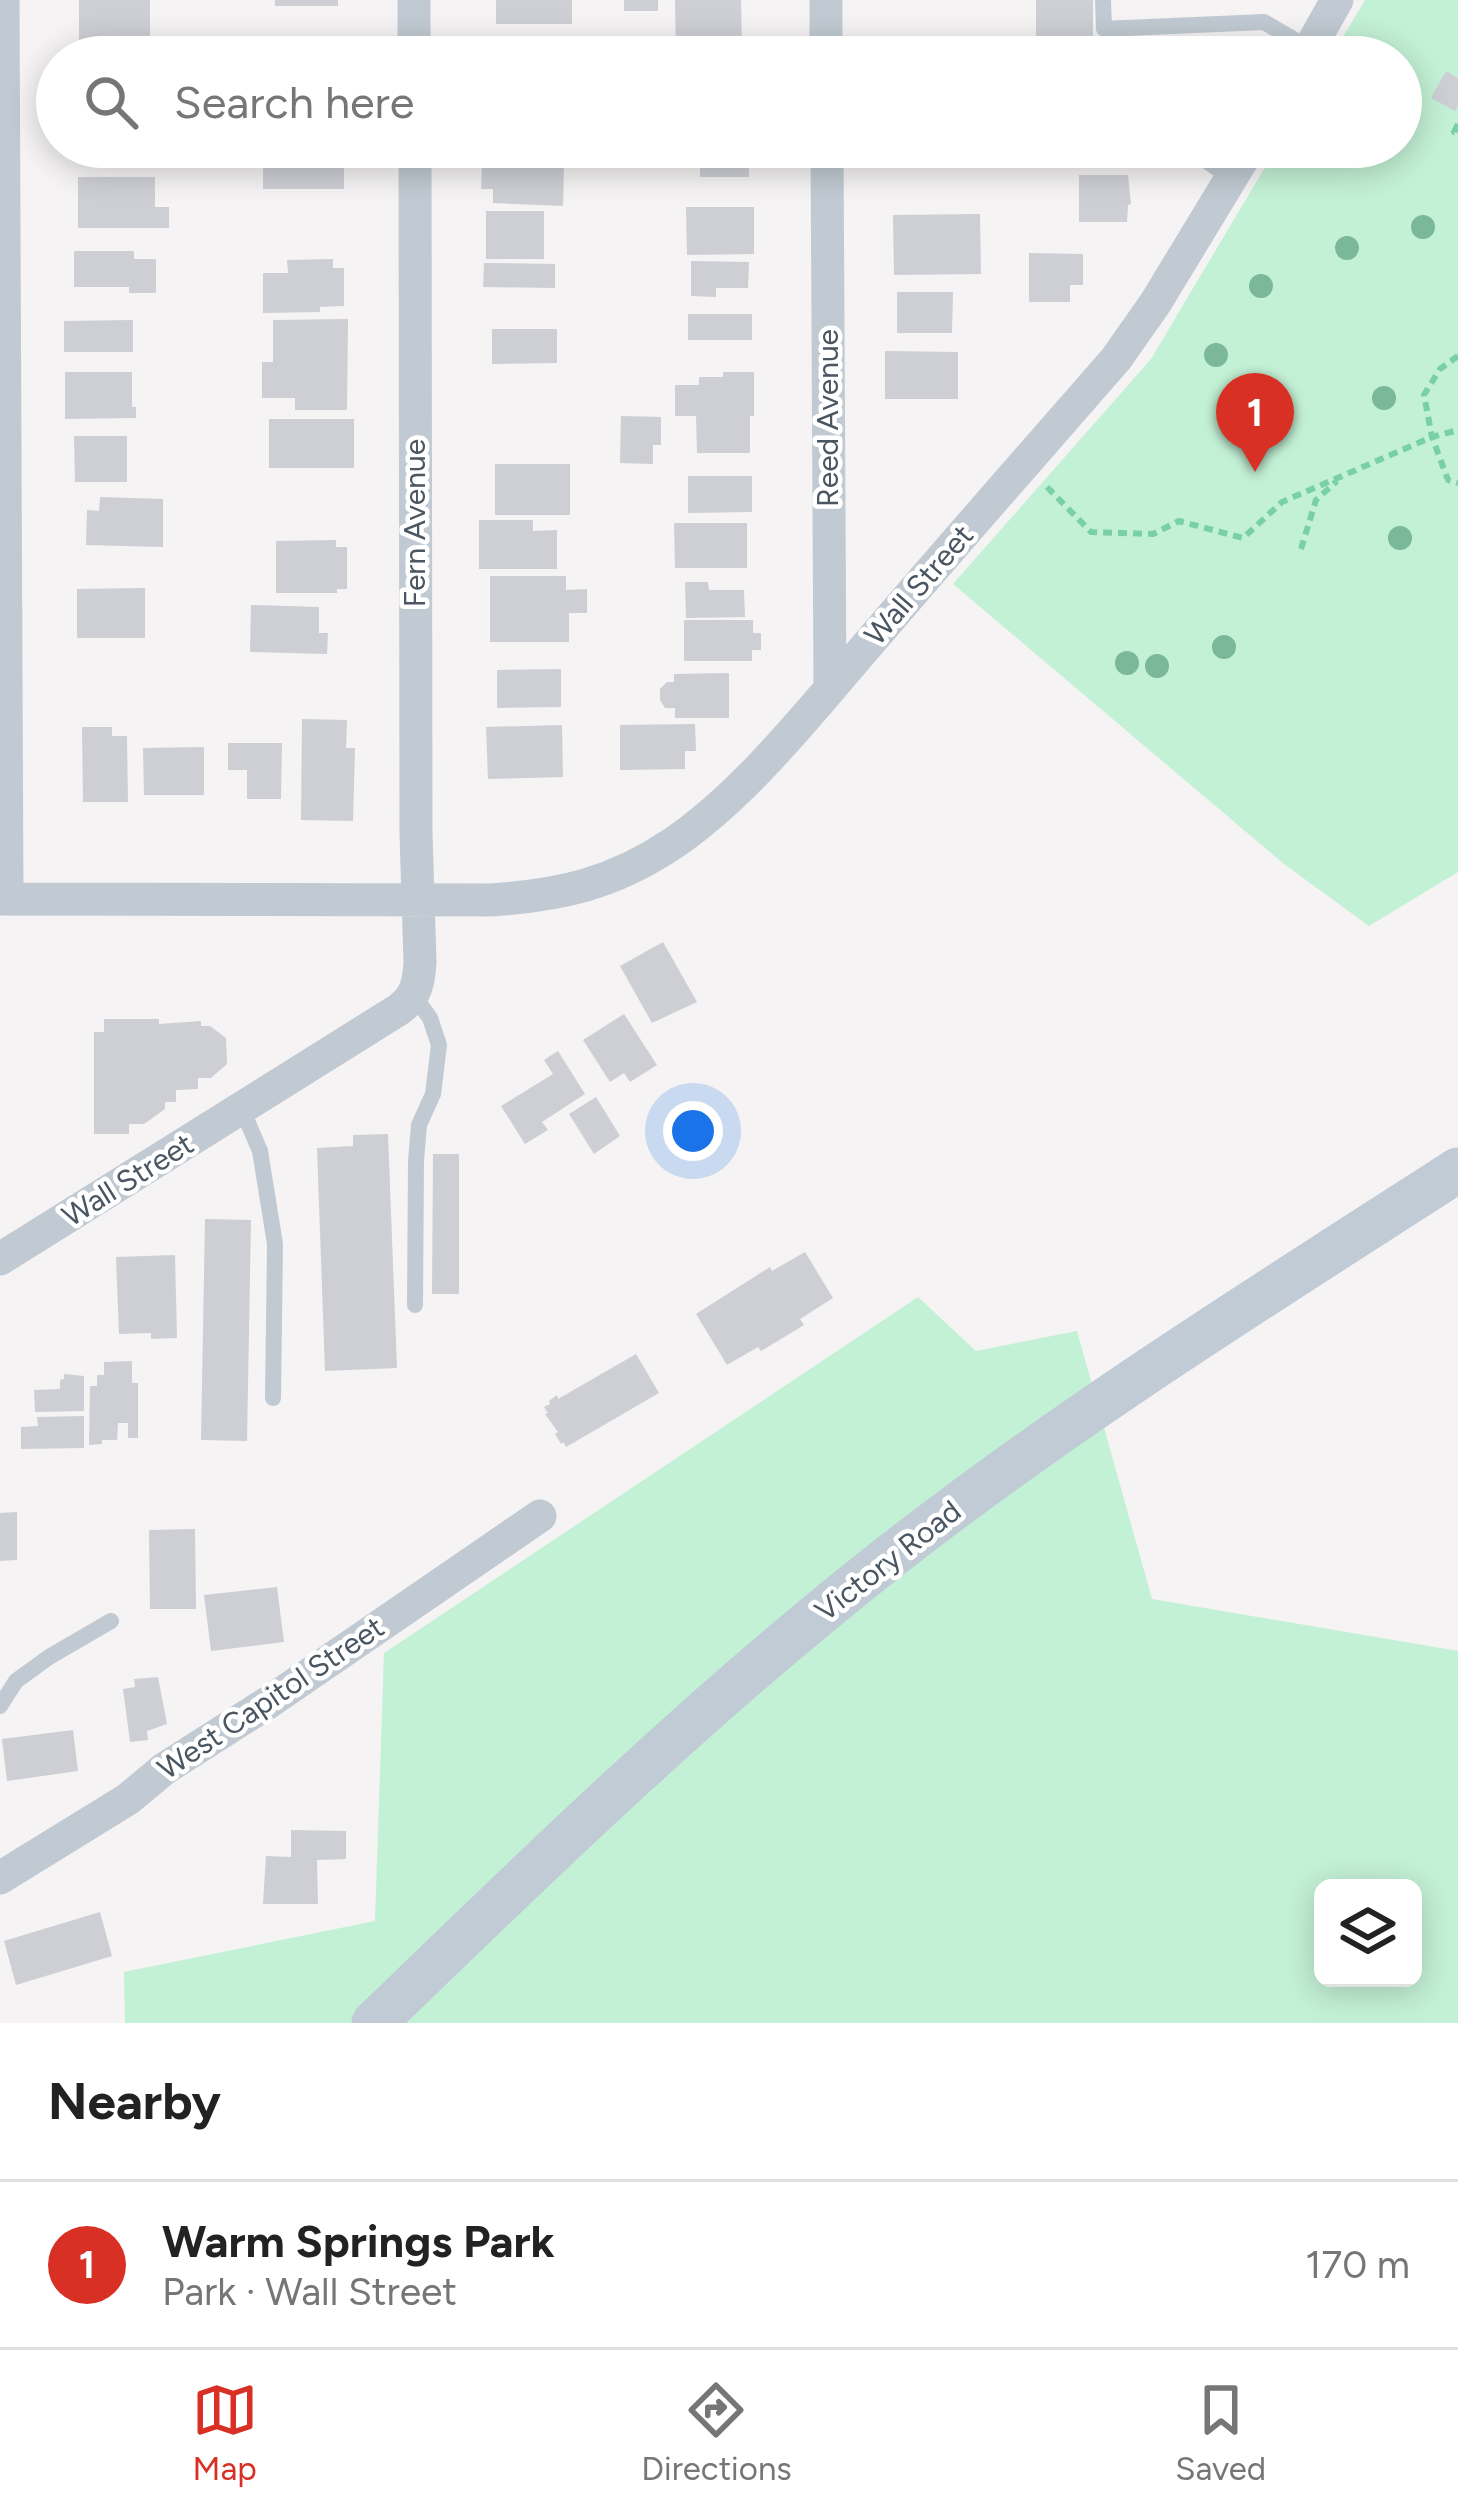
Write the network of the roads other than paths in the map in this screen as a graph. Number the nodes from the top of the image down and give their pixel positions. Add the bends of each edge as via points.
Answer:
1 (4, 0) edge
2 (414, 0) edge
3 (826, 0) edge
4 (1103, 0) edge
5 (1337, 0) edge
6 (415, 36) edge
7 (826, 36) edge
8 (1284, 36) edge
9 (1317, 36) edge
10 (415, 168) edge
11 (826, 168) edge
12 (1216, 168) edge
13 (1237, 168) edge
14 (1231, 178) junction
15 (830, 688) junction
16 (4, 899) edge
17 (418, 899) junction
18 (414, 996) junction
19 (242, 1109) junction
20 (1458, 1170) edge
21 (0, 1259) edge
22 (415, 1305) dead end
23 (273, 1398) dead end
24 (540, 1516) dead end
25 (111, 1621) dead end
26 (0, 1706) edge
27 (0, 1878) edge
28 (374, 2023) edge

1 - 16 street
2 - 6 street
3 - 7 street
4 - 8 lane via 1104,28 1264,22
5 - 9 street
10 - 17 street, Fern Avenue
11 - 15 street, Reed Avenue
12 - 14 lane
13 - 14 street, Wall Street
14 - 15 street, Wall Street via 1116,359
15 - 17 street, Wall Street via 744,782 671,844 622,872 540,897
16 - 17 street, Wall Street
17 - 18 street
18 - 19 street, Wall Street
18 - 22 lane via 439,1045 434,1094 419,1125
19 - 21 street, Wall Street
19 - 23 lane via 260,1150 275,1244
20 - 28 main road, Victory Road via 1100,1403 885,1561 680,1733
24 - 27 street, West Capitol Street
25 - 26 lane via 16,1681

